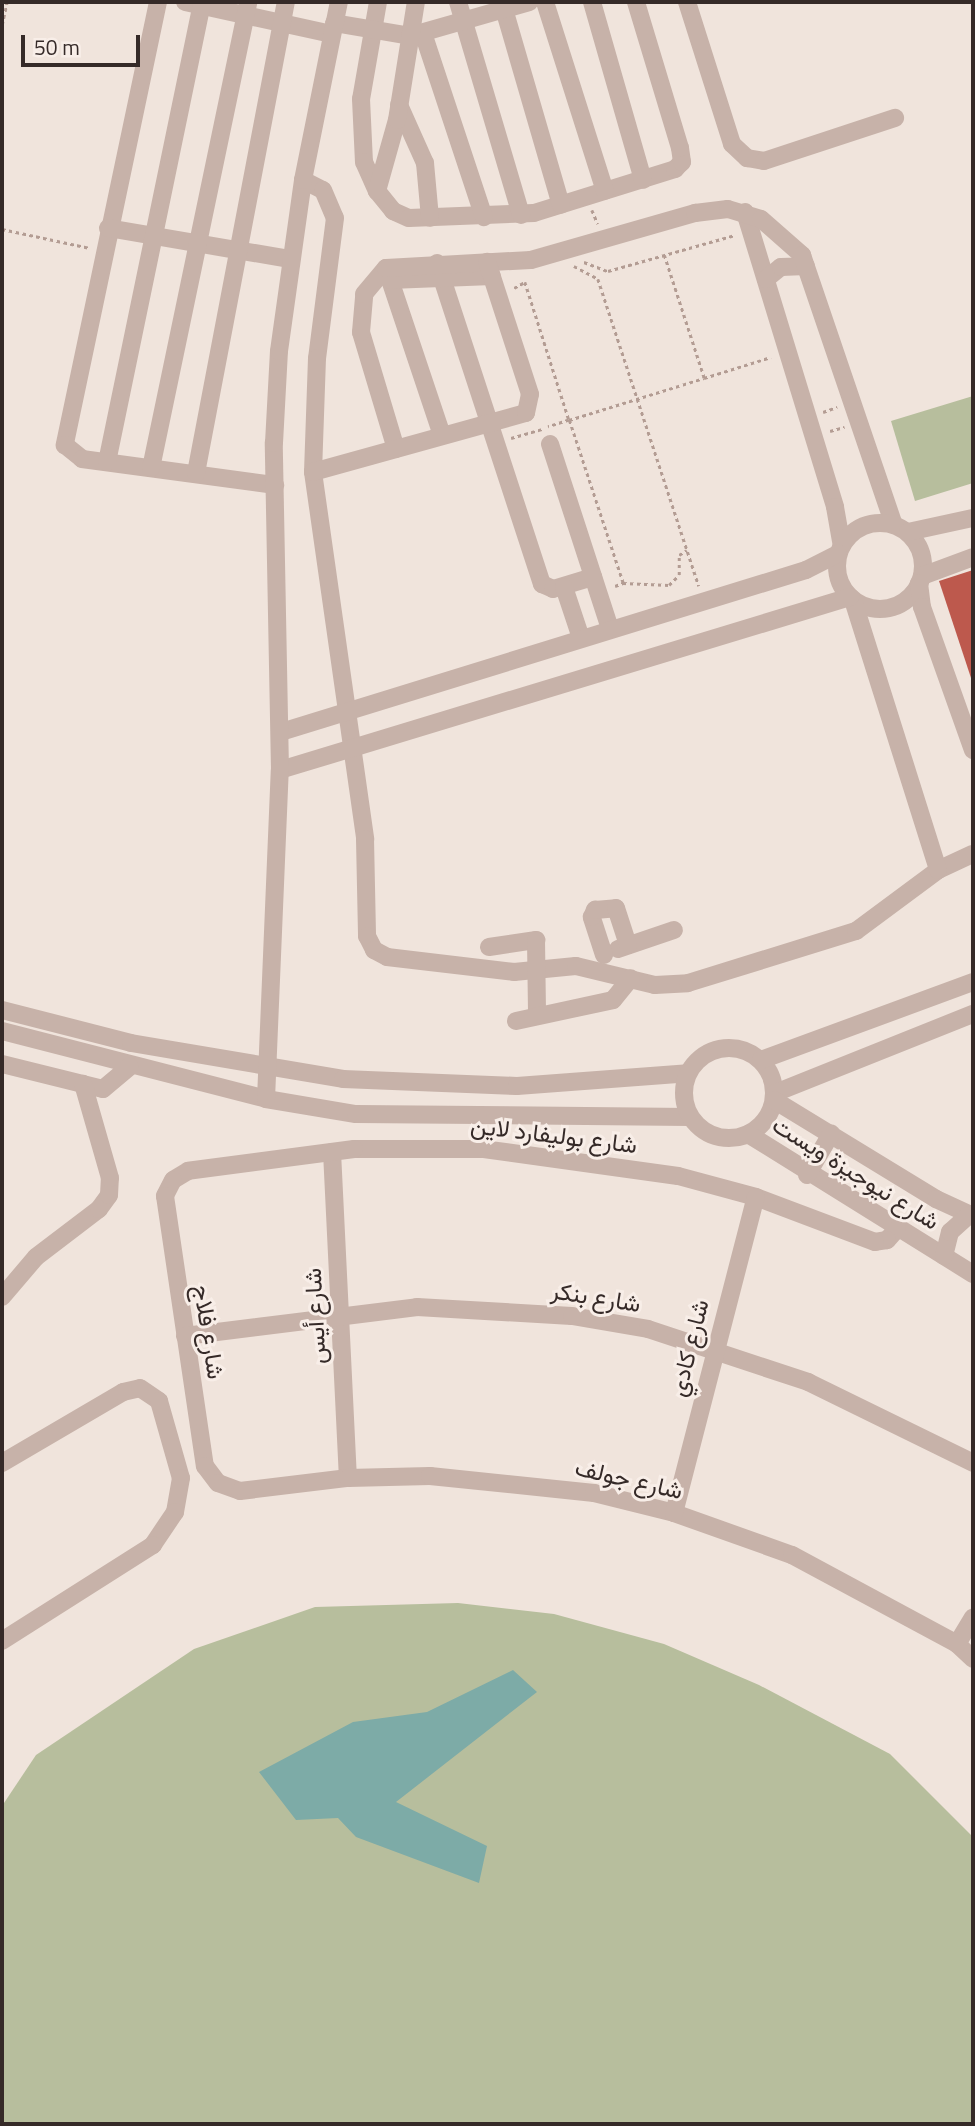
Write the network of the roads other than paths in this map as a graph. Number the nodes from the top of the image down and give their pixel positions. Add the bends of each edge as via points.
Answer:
1 (158, 2) edge
2 (286, 2) edge
3 (339, 2) edge
4 (378, 2) edge
5 (416, 2) edge
6 (458, 2) edge
7 (528, 2) edge
8 (545, 2) edge
9 (592, 2) edge
10 (636, 2) edge
11 (687, 2) edge
12 (196, 3) edge
13 (504, 6) edge
14 (247, 8) edge
15 (281, 22) junction
16 (463, 23) junction
17 (333, 28) junction
18 (372, 29) junction
19 (416, 34) junction
20 (399, 105) junction
21 (895, 118) dead end
22 (303, 180) junction
23 (643, 180) junction
24 (377, 191) junction
25 (606, 191) junction
26 (561, 205) junction
27 (745, 212) junction
28 (521, 215) junction
29 (484, 217) junction
30 (430, 218) junction
31 (108, 228) junction
32 (151, 236) junction
33 (198, 243) junction
34 (237, 250) junction
35 (290, 259) junction
36 (806, 266) junction
37 (490, 269) junction
38 (440, 270) junction
39 (388, 274) junction
40 (766, 279) junction
41 (489, 423) junction
42 (442, 435) junction
43 (550, 444) dead end
44 (396, 449) junction
45 (107, 462) junction
46 (152, 468) junction
47 (313, 472) junction
48 (196, 473) junction
49 (275, 485) junction
50 (973, 518) edge
51 (901, 529) junction
52 (840, 550) junction
53 (973, 557) edge
54 (593, 577) junction
55 (921, 580) junction
56 (564, 587) junction
57 (851, 598) junction
58 (610, 629) junction
59 (581, 638) junction
60 (345, 711) junction
61 (281, 732) junction
62 (351, 749) junction
63 (973, 750) edge
64 (280, 770) junction
65 (973, 854) edge
66 (938, 870) junction
67 (674, 930) dead end
68 (628, 945) junction
69 (489, 947) dead end
70 (604, 955) junction
71 (590, 967) junction
72 (539, 971) junction
73 (631, 978) junction
74 (973, 982) edge
75 (2, 1010) edge
76 (537, 1012) junction
77 (973, 1014) edge
78 (516, 1021) dead end
79 (2, 1031) edge
80 (761, 1060) junction
81 (2, 1064) edge
82 (130, 1066) junction
83 (269, 1069) junction
84 (688, 1073) junction
85 (626, 1081) junction
86 (83, 1084) junction
87 (775, 1096) junction
88 (266, 1099) junction
89 (616, 1113) junction
90 (690, 1117) junction
91 (748, 1134) junction
92 (831, 1134) junction
93 (332, 1152) junction
94 (188, 1171) joint
95 (807, 1175) junction
96 (832, 1189) junction
97 (755, 1197) junction
98 (971, 1216) edge
99 (816, 1217) junction
100 (897, 1229) junction
101 (944, 1256) junction
102 (973, 1274) edge
103 (2, 1297) edge
104 (340, 1312) junction
105 (185, 1336) junction
106 (714, 1349) junction
107 (2, 1463) edge
108 (973, 1463) edge
109 (348, 1478) junction
110 (240, 1492) joint
111 (674, 1513) junction
112 (973, 1617) edge
113 (2, 1641) edge
114 (957, 1644) junction
115 (973, 1659) edge

1 - 31 street
2 - 15 street
3 - 17 street
4 - 18 street
5 - 19 street
6 - 16 street
7 - 13 street
8 - 25 street
9 - 23 street
10 - 23 street via 682,162 676,169
11 - 21 street via 732,144 747,159 764,161
12 - 14 street
12 - 32 street
13 - 16 street
13 - 26 street
14 - 15 street
14 - 33 street
15 - 17 street
15 - 34 street
16 - 19 street
16 - 28 street
17 - 18 street
17 - 22 street
18 - 19 street
18 - 24 street via 360,135 363,162
19 - 20 street
19 - 29 street
20 - 24 street
20 - 30 street via 425,163
22 - 35 street
22 - 47 street via 323,190 335,218 317,358
23 - 25 street
24 - 30 street via 393,211
25 - 26 street
26 - 28 street
27 - 36 street via 792,241
27 - 37 street via 704,211
27 - 40 street
28 - 29 street
29 - 30 street
31 - 32 street
31 - 45 street via 64,439 76,457
32 - 33 street
32 - 45 street
33 - 34 street
33 - 46 street
34 - 35 street
34 - 48 street
35 - 49 street via 278,362
36 - 40 street via 781,267
36 - 51 street via 857,423
37 - 38 street
37 - 41 street via 531,401 526,413
38 - 39 street
38 - 41 street
39 - 42 street
39 - 44 street via 364,294 361,332
40 - 52 street via 814,436
41 - 42 street
41 - 56 street via 542,584
42 - 44 street
43 - 54 street
44 - 47 street
45 - 46 street
46 - 48 street
47 - 60 street
48 - 49 street
49 - 61 street
50 - 51 street
51 - 52 street via 868,524
51 - 55 street via 922,556
52 - 57 street via 837,573
52 - 58 street via 806,570 701,594
53 - 55 street
54 - 56 street
54 - 58 street
55 - 57 street via 908,599 890,608 870,608
55 - 63 street via 922,607
56 - 59 street
57 - 62 street
57 - 66 street
58 - 59 street
59 - 60 street
60 - 61 street
60 - 62 street
61 - 64 street
62 - 64 street
62 - 72 street via 365,839 367,936 374,950 387,957
64 - 83 street
65 - 66 street
66 - 73 street via 856,931 688,983 655,985
67 - 68 street
68 - 70 street
68 - 70 street via 616,908 595,910 592,917
69 - 72 street via 534,938
70 - 71 street
71 - 72 street
71 - 73 street
72 - 76 street
73 - 76 street via 618,997 608,1002
74 - 80 street
75 - 83 street via 91,1034
76 - 78 street
77 - 87 street
79 - 82 street
80 - 84 street via 742,1049 721,1048 702,1057
80 - 87 street
81 - 86 street
82 - 86 street via 110,1086
82 - 88 street
83 - 85 street via 447,1085
83 - 88 street
84 - 85 street
84 - 90 street via 684,1095
85 - 89 street
86 - 103 street via 110,1178 109,1195 99,1209 36,1257
87 - 91 street via 763,1124
87 - 92 street, شارع نيوجيزة ويست
88 - 89 street via 410,1117
89 - 90 street
90 - 91 street via 716,1137
91 - 95 street, شارع نيوجيزة ويست
92 - 95 street
92 - 98 street, شارع نيوجيزة ويست
93 - 94 street, شارع بوليفارد لاين
93 - 97 street, شارع بوليفارد لاين via 419,1147 550,1154 666,1174
93 - 104 street, شارع أيس
94 - 105 street, شارع فلاج via 173,1180 165,1196
95 - 96 street, شارع نيوجيزة ويست
96 - 99 street
96 - 100 street, شارع نيوجيزة ويست
97 - 99 street, شارع بوليفارد لاين
97 - 106 street, شارع كادي
98 - 101 street via 950,1232
99 - 100 street, شارع بوليفارد لاين via 875,1242 887,1240
100 - 101 street, شارع نيوجيزة ويست
101 - 102 street, شارع نيوجيزة ويست
104 - 105 street, شارع بنكر
104 - 106 street, شارع بنكر via 507,1309 648,1329
104 - 109 street, شارع أيس
105 - 110 street, شارع فلاج via 205,1466 218,1483
106 - 108 street, شارع بنكر via 808,1382
106 - 111 street, شارع كادي
107 - 113 street via 123,1392 140,1388 159,1401 181,1478 175,1511 153,1545
109 - 110 street, شارع جولف
109 - 111 street, شارع جولف via 512,1481
111 - 114 street, شارع جولف via 792,1555
112 - 114 street
114 - 115 street, شارع جولف

